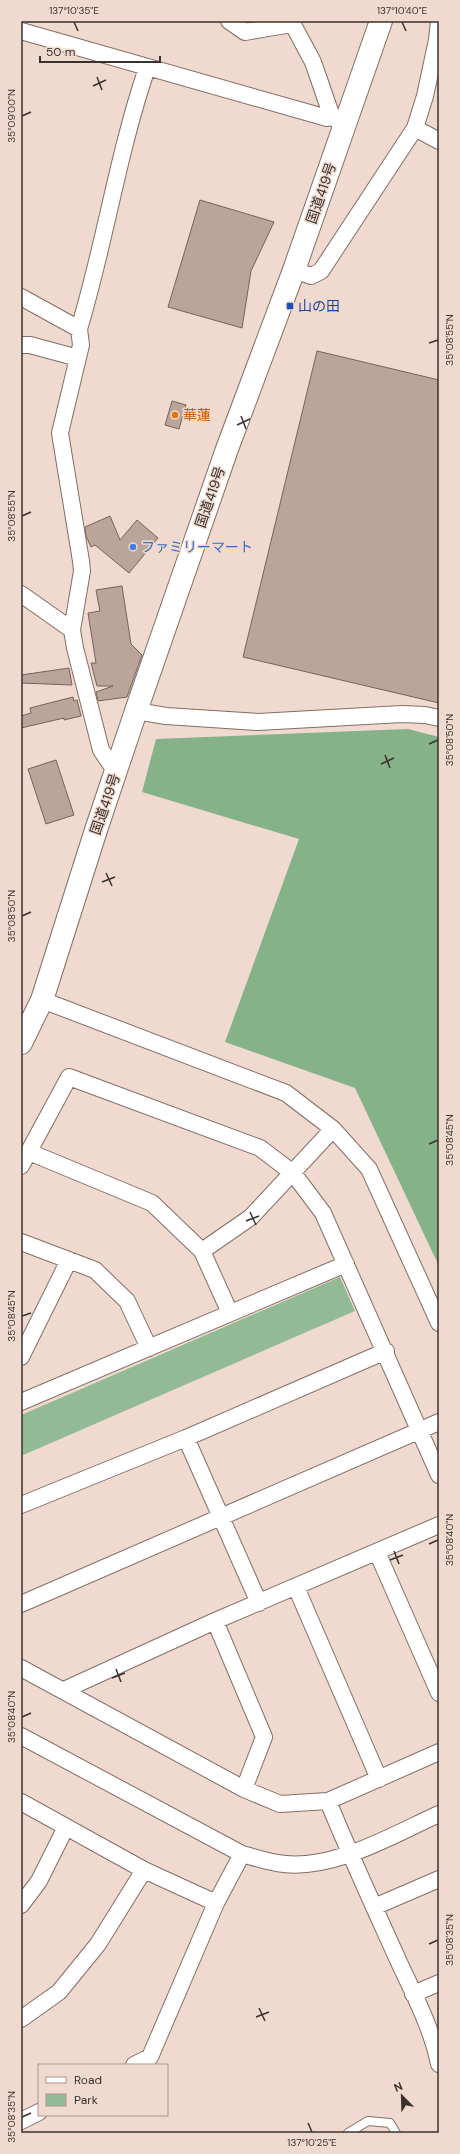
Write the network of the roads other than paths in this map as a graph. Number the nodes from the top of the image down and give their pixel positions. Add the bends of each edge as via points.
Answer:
1 (229, 21) edge
2 (381, 21) edge
3 (439, 21) edge
4 (292, 22) edge
5 (21, 31) edge
6 (147, 68) junction
7 (338, 121) junction
8 (415, 128) junction
9 (439, 141) edge
10 (294, 270) junction
11 (21, 297) edge
12 (79, 329) junction
13 (21, 345) edge
14 (78, 358) junction
15 (21, 594) edge
16 (72, 630) junction
17 (136, 712) junction
18 (439, 718) edge
19 (116, 772) junction
20 (42, 1000) junction
21 (21, 1043) edge
22 (333, 1129) junction
23 (29, 1152) junction
24 (21, 1166) edge
25 (293, 1173) junction
26 (21, 1242) edge
27 (202, 1251) junction
28 (69, 1260) junction
29 (346, 1264) junction
30 (230, 1313) junction
31 (439, 1323) edge
32 (149, 1348) junction
33 (386, 1351) junction
34 (21, 1357) edge
35 (21, 1402) edge
36 (439, 1422) edge
37 (419, 1431) junction
38 (186, 1438) junction
39 (439, 1475) edge
40 (21, 1505) edge
41 (221, 1516) junction
42 (439, 1525) edge
43 (377, 1552) junction
44 (296, 1587) junction
45 (259, 1603) junction
46 (21, 1604) edge
47 (215, 1621) junction
48 (21, 1668) edge
49 (64, 1690) junction
50 (439, 1693) edge
51 (21, 1736) edge
52 (439, 1752) edge
53 (379, 1779) junction
54 (244, 1789) junction
55 (328, 1801) junction
56 (21, 1802) edge
57 (439, 1814) edge
58 (66, 1827) junction
59 (242, 1854) junction
60 (350, 1854) junction
61 (144, 1870) junction
62 (439, 1879) edge
63 (216, 1903) junction
64 (21, 1905) edge
65 (374, 1907) junction
66 (439, 1983) edge
67 (413, 1994) junction
68 (21, 2019) edge
69 (136, 2064) edge
70 (439, 2064) edge
71 (38, 2112) edge
72 (21, 2120) edge
73 (348, 2133) edge
74 (396, 2133) edge

1 - 4 street via 245,32
2 - 7 highway, 国道419号
3 - 8 street via 436,47
4 - 7 street via 313,62
5 - 6 street
6 - 7 street
6 - 12 street via 138,93 94,278
7 - 10 highway, 国道419号
8 - 9 street
8 - 10 street via 321,271 311,276
10 - 17 highway, 国道419号 via 227,449
11 - 12 street
12 - 14 street via 81,345
13 - 14 street via 30,345
14 - 16 street via 60,433 82,571
15 - 16 street
16 - 19 street via 101,750
17 - 18 street via 258,722 402,714
17 - 19 highway, 国道419号
19 - 20 highway, 国道419号
20 - 21 highway, 国道419号
20 - 22 street via 286,1093
22 - 25 street
22 - 31 street via 369,1169
23 - 24 street
23 - 25 street via 69,1077 260,1148
23 - 27 street via 152,1203
25 - 27 street via 250,1217
25 - 29 street via 323,1213
26 - 28 street
27 - 30 street
28 - 32 street via 95,1270 127,1301
28 - 34 street
29 - 30 street
29 - 33 street
30 - 32 street
32 - 35 street
33 - 37 street
33 - 38 street
36 - 37 street
37 - 39 street
37 - 41 street
38 - 40 street
38 - 41 street
41 - 45 street
41 - 46 street
42 - 43 street
43 - 44 street
43 - 50 street
44 - 45 street
44 - 53 street
45 - 47 street
47 - 49 street
47 - 54 street via 264,1737
48 - 49 street
49 - 54 street
51 - 59 street
52 - 53 street
53 - 55 street
54 - 55 street via 280,1804
55 - 60 street
56 - 58 street
57 - 60 street
58 - 61 street
58 - 64 street via 39,1881
59 - 60 street via 278,1863 314,1863
59 - 63 street
60 - 65 street
61 - 63 street
61 - 68 street via 98,1944 59,1992
62 - 65 street
63 - 69 street via 150,2057
65 - 67 street
66 - 67 street
67 - 70 street
71 - 72 street
73 - 74 lane via 368,2121 390,2123

